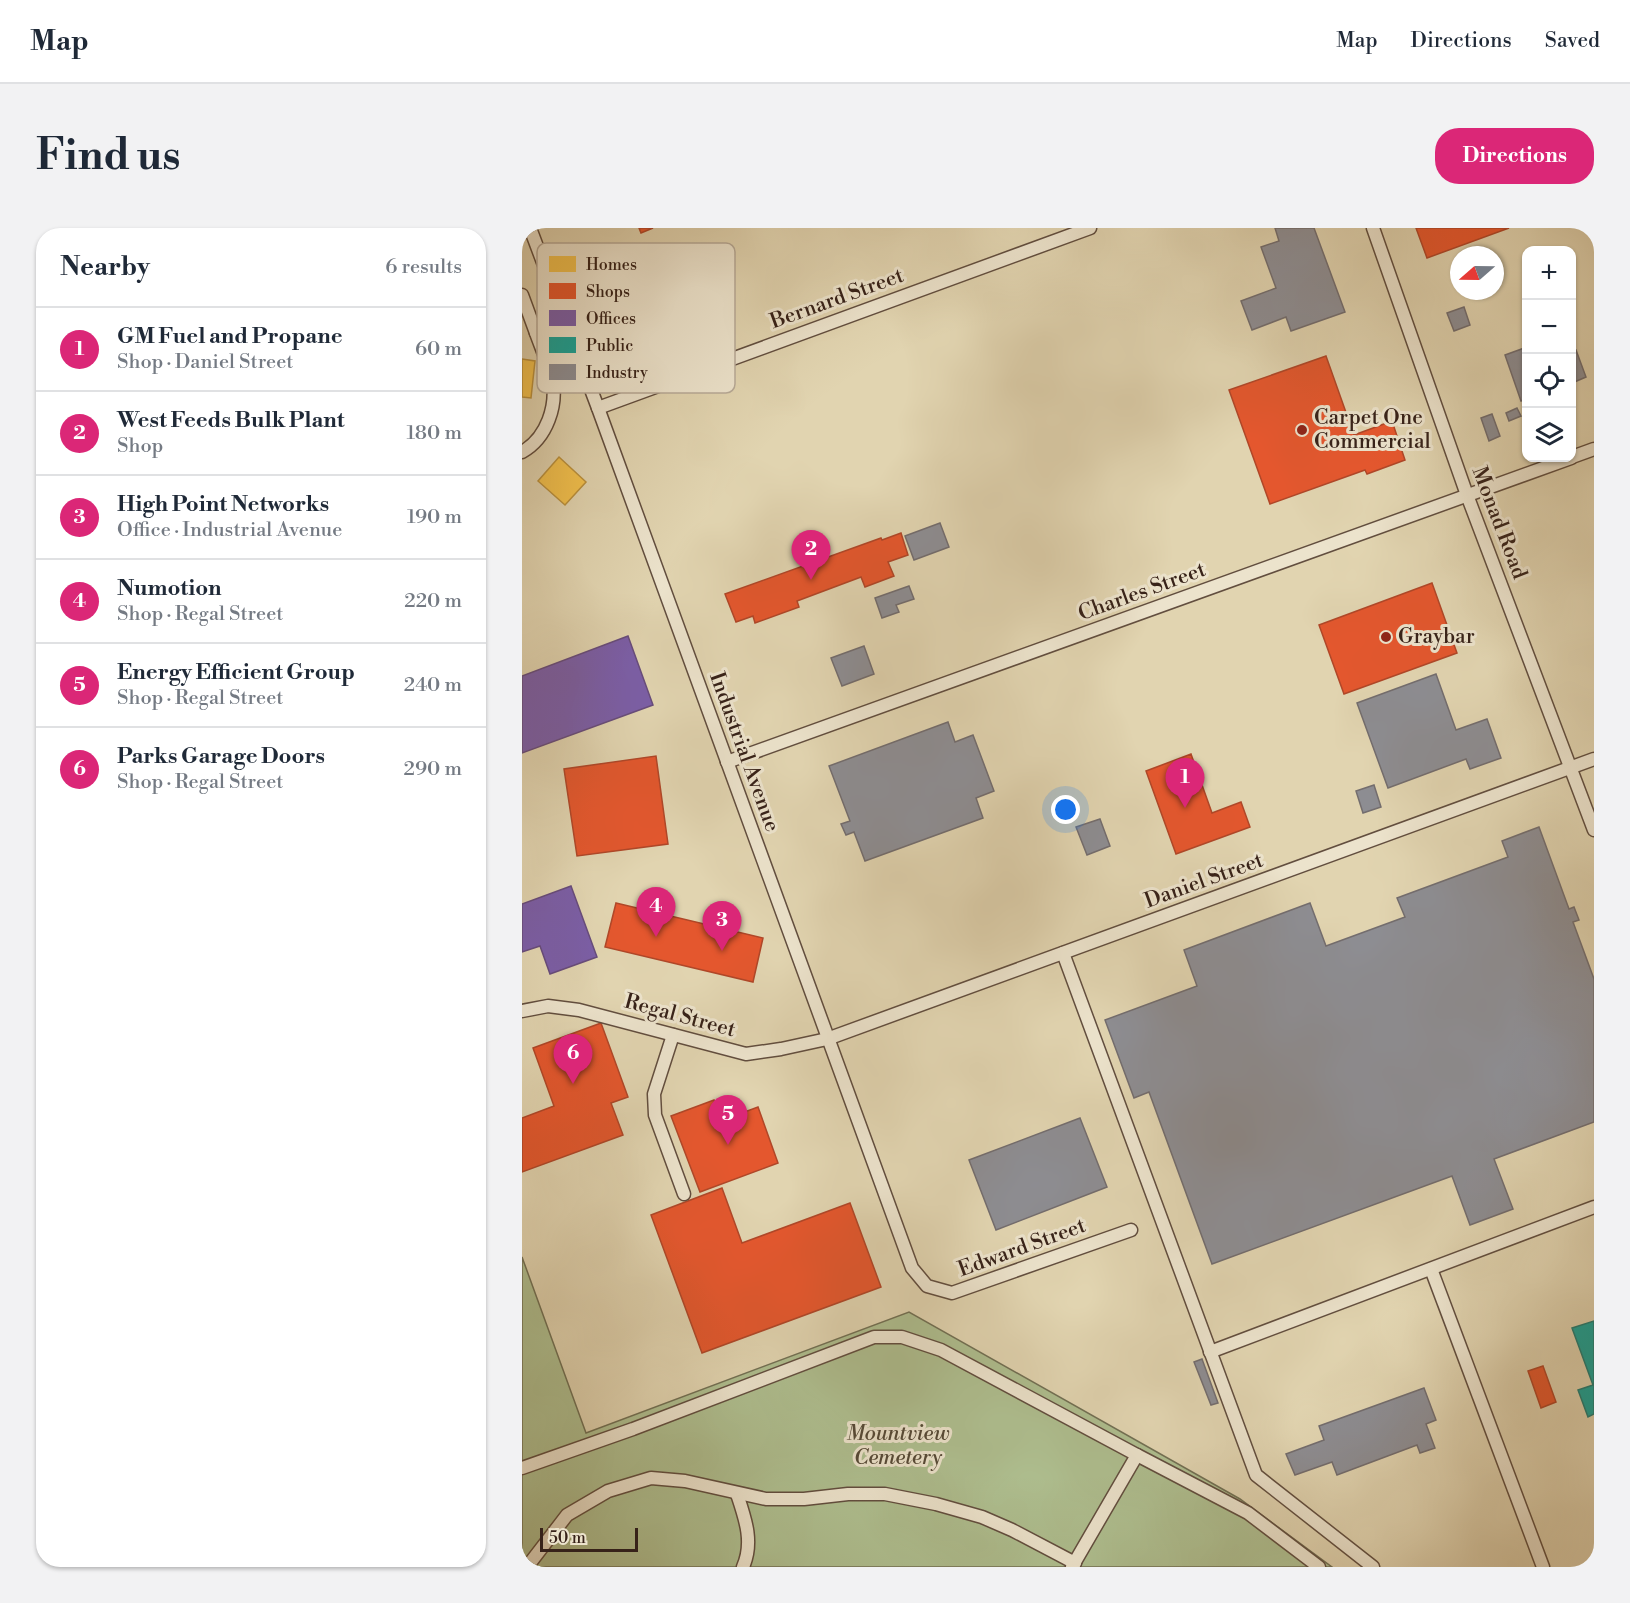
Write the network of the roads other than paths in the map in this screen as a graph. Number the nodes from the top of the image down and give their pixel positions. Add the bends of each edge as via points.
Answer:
1 (530, 228) edge
2 (1090, 228) edge
3 (1373, 228) edge
4 (537, 247) edge
5 (522, 295) edge
6 (536, 333) joint
7 (537, 336) edge
8 (735, 358) edge
9 (553, 393) edge
10 (592, 393) edge
11 (639, 393) edge
12 (598, 408) junction
13 (1594, 449) edge
14 (522, 452) edge
15 (1576, 455) edge
16 (1557, 462) edge
17 (1467, 495) junction
18 (1594, 759) edge
19 (727, 762) junction
20 (1571, 768) junction
21 (1594, 830) edge
22 (1063, 953) junction
23 (522, 1011) edge
24 (673, 1035) junction
25 (827, 1039) junction
26 (684, 1194) dead end
27 (1594, 1207) edge
28 (1131, 1230) dead end
29 (1431, 1269) junction
30 (927, 1286) joint
31 (1210, 1352) junction
32 (1137, 1455) junction
33 (522, 1468) edge
34 (737, 1494) junction
35 (1074, 1565) edge
36 (527, 1567) edge
37 (743, 1567) edge
38 (1319, 1567) edge
39 (1373, 1567) edge
40 (1543, 1567) edge

1 - 4 street, Industrial Avenue
2 - 8 street, Bernard Street
3 - 17 street, Monad Road
5 - 6 street
6 - 7 street
9 - 14 street via 548,424 532,446
10 - 12 street, Industrial Avenue
11 - 12 street, Bernard Street
12 - 19 street, Industrial Avenue
13 - 15 street, Charles Street
16 - 17 street, Charles Street
17 - 19 street, Charles Street
17 - 20 street, Monad Road
18 - 20 street, Daniel Street
19 - 25 street, Industrial Avenue
20 - 21 street, Monad Road
20 - 22 street, Daniel Street
22 - 25 street, Daniel Street
22 - 31 street
23 - 24 street, Regal Street via 548,1006 579,1010
24 - 25 street, Regal Street via 746,1054
24 - 26 street via 654,1094 655,1115
25 - 30 street, Industrial Avenue via 912,1268
27 - 29 street
28 - 30 street, Edward Street via 952,1293
29 - 31 street
29 - 40 street
31 - 39 street via 1256,1475
32 - 33 street via 941,1350 902,1337 874,1337
32 - 35 street
32 - 38 street via 1248,1513
34 - 35 street via 776,1499 885,1494 936,1504 1012,1530
34 - 36 street via 651,1478 608,1491 567,1515
34 - 37 street via 748,1534

